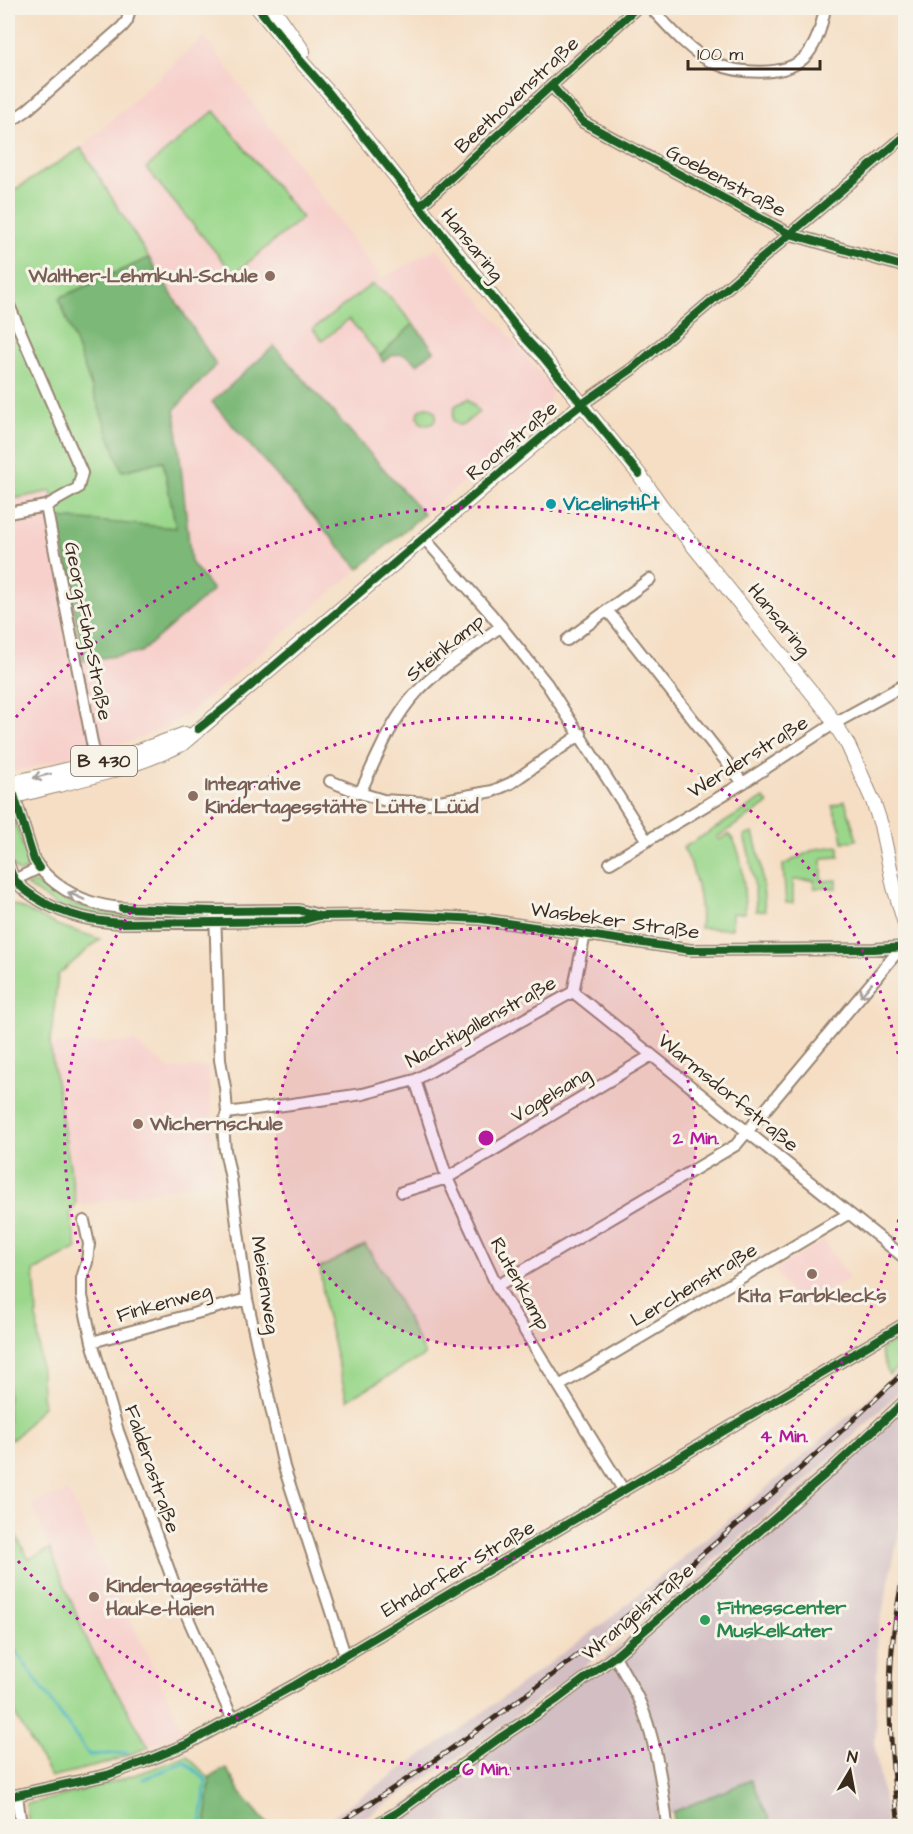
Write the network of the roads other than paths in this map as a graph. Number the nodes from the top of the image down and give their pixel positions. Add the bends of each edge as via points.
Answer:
1 (130, 8) edge
2 (258, 8) edge
3 (273, 8) edge
4 (636, 8) edge
5 (651, 8) edge
6 (825, 8) edge
7 (552, 86) junction
8 (329, 93) junction
9 (8, 123) edge
10 (906, 135) edge
11 (420, 206) junction
12 (790, 234) junction
13 (906, 267) edge
14 (8, 303) edge
15 (582, 404) junction
16 (45, 506) junction
17 (8, 513) edge
18 (424, 538) junction
19 (650, 579) dead end
20 (608, 611) junction
21 (501, 626) junction
22 (567, 640) dead end
23 (906, 684) edge
24 (835, 723) junction
25 (198, 729) junction
26 (580, 734) junction
27 (96, 763) junction
28 (330, 781) dead end
29 (743, 783) junction
30 (9, 791) edge
31 (360, 793) junction
32 (647, 841) junction
33 (8, 863) edge
34 (610, 863) dead end
35 (39, 868) junction
36 (11, 882) edge
37 (215, 916) junction
38 (906, 927) edge
39 (585, 934) junction
40 (906, 947) edge
41 (573, 992) junction
42 (652, 1055) junction
43 (416, 1080) junction
44 (227, 1113) junction
45 (748, 1133) junction
46 (447, 1178) junction
47 (402, 1192) dead end
48 (848, 1214) junction
49 (84, 1221) dead end
50 (906, 1259) edge
51 (497, 1286) junction
52 (247, 1299) junction
53 (906, 1323) edge
54 (92, 1342) junction
55 (559, 1386) junction
56 (906, 1400) edge
57 (624, 1491) junction
58 (345, 1655) junction
59 (615, 1656) junction
60 (233, 1720) junction
61 (12, 1796) edge
62 (21, 1827) edge
63 (374, 1827) edge
64 (667, 1827) edge

1 - 9 street via 122,27
2 - 8 main road, Hansaring
3 - 8 main road, Hansaring
4 - 7 street, Beethovenstraße
5 - 6 street via 682,40 714,63 764,73 788,67 806,56 822,27
7 - 11 street, Beethovenstraße
7 - 12 street, Goebenstraße via 583,122
8 - 11 main road, Hansaring
10 - 12 street, Roonstraße
11 - 15 main road, Hansaring
12 - 13 street, Goebenstraße
12 - 15 street, Roonstraße via 632,369
14 - 16 street via 81,473 78,488
15 - 18 main road, Roonstraße / B 430
15 - 24 main road, Hansaring
16 - 17 street
16 - 27 street, Georg-Fuhg-Straße
18 - 21 street, Steinkamp
18 - 25 main road, Roonstraße / B 430
19 - 20 street
20 - 22 street
20 - 29 street
21 - 26 street, Steinkamp
21 - 31 street, Steinkamp via 416,692 399,714
23 - 24 street, Werderstraße
24 - 29 street, Werderstraße
24 - 38 main road, Hansaring via 873,801
25 - 27 main road, Roonstraße / B 430
25 - 30 main road, Roonstraße / B 430 via 182,744 119,769
26 - 31 street via 511,783 493,791 429,803 383,800
26 - 32 street, Steinkamp
27 -> 30 main road, Roonstraße / B 430
28 - 31 street
29 - 32 street, Werderstraße
30 - 35 street, Wasbeker Straße
32 - 34 street, Werderstraße
33 - 36 street, Wasbeker Straße
35 - 36 street
37 -> 35 street, Wasbeker Straße via 122,908 90,901 49,880
36 - 37 street, Wasbeker Straße via 44,903 78,918 100,922
37 - 39 street, Wasbeker Straße via 300,921 319,916 459,917
37 - 44 street, Meisenweg via 220,1060
39 - 40 street, Wasbeker Straße via 690,950
39 - 41 street
40 -> 45 street via 899,950
41 - 42 street, Warmsdorfstraße
41 - 43 street, Nachtigallenstraße
42 - 45 street, Warmsdorfstraße
42 - 46 street, Vogelsang
43 - 44 street, Nachtigallenstraße via 363,1094
43 - 46 street, Rutenkamp
44 - 52 street, Meisenweg via 223,1126 225,1150
45 - 48 street, Warmsdorfstraße
45 - 51 street via 736,1145
46 - 47 street, Vogelsang
46 - 51 street, Rutenkamp
48 - 50 street, Warmsdorfstraße
48 - 55 street, Lerchenstraße
49 - 54 street, Falderastraße via 89,1244 82,1296
51 - 55 street, Rutenkamp
52 - 54 street, Finkenweg
52 - 58 street, Meisenweg via 284,1467
53 - 57 street, Ehndorfer Straße
54 - 60 street, Falderastraße via 118,1431 180,1600
55 - 57 street, Rutenkamp
56 - 59 street, Wrangelstraße
57 - 58 street, Ehndorfer Straße
58 - 60 street, Ehndorfer Straße
59 - 63 street, Wrangelstraße
59 - 64 street via 644,1715
60 - 61 street, Ehndorfer Straße via 187,1744 107,1775
61 - 62 street

